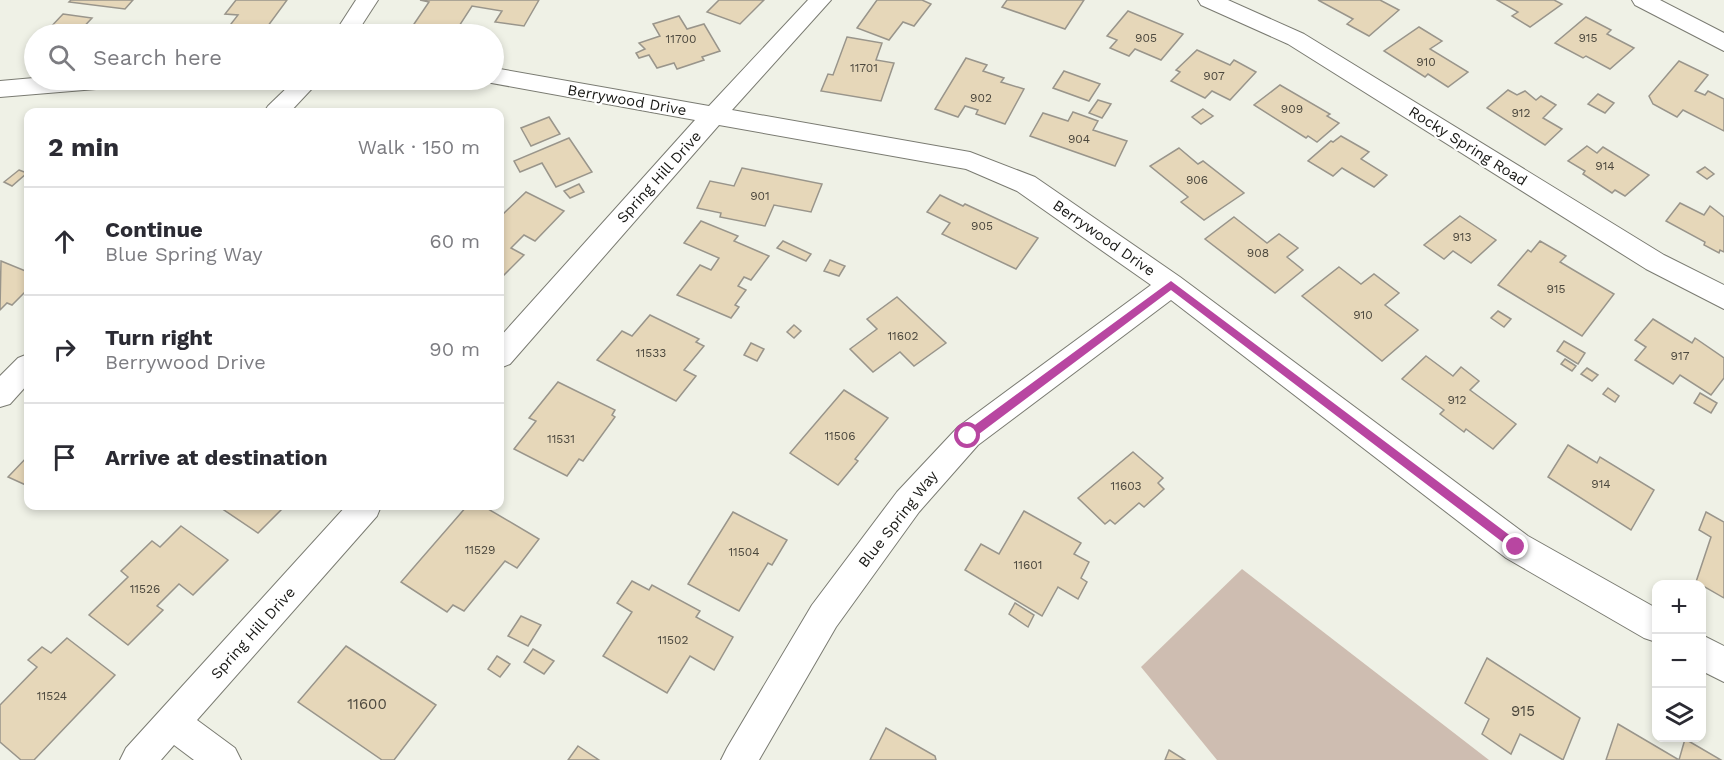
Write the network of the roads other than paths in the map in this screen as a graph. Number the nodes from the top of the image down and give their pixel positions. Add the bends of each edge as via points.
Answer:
1 (367, 0) edge
2 (820, 0) edge
3 (1209, 0) edge
4 (1643, 0) edge
5 (351, 24) edge
6 (1724, 43) edge
7 (504, 78) edge
8 (24, 88) edge
9 (0, 90) edge
10 (298, 90) edge
11 (280, 108) edge
12 (714, 115) junction
13 (1171, 285) junction
14 (1724, 298) edge
15 (504, 351) edge
16 (24, 370) edge
17 (0, 395) edge
18 (362, 510) edge
19 (1652, 625) edge
20 (1706, 655) edge
21 (1724, 665) edge
22 (173, 723) junction
23 (138, 760) edge
24 (223, 760) edge
25 (739, 760) edge

1 - 5 street
2 - 12 street, Spring Hill Drive
3 - 14 street, Rocky Spring Road via 1296,39 1655,262
4 - 6 street
7 - 12 street, Berrywood Drive
8 - 9 street
10 - 11 street
12 - 13 street, Berrywood Drive via 970,161 1026,184
12 - 15 street, Spring Hill Drive
13 - 19 street, Berrywood Drive via 1516,547
13 - 25 street, Blue Spring Way via 960,444 908,502 824,616
16 - 17 street
18 - 22 street, Spring Hill Drive
20 - 21 street
22 - 23 street, Spring Hill Drive
22 - 24 street

